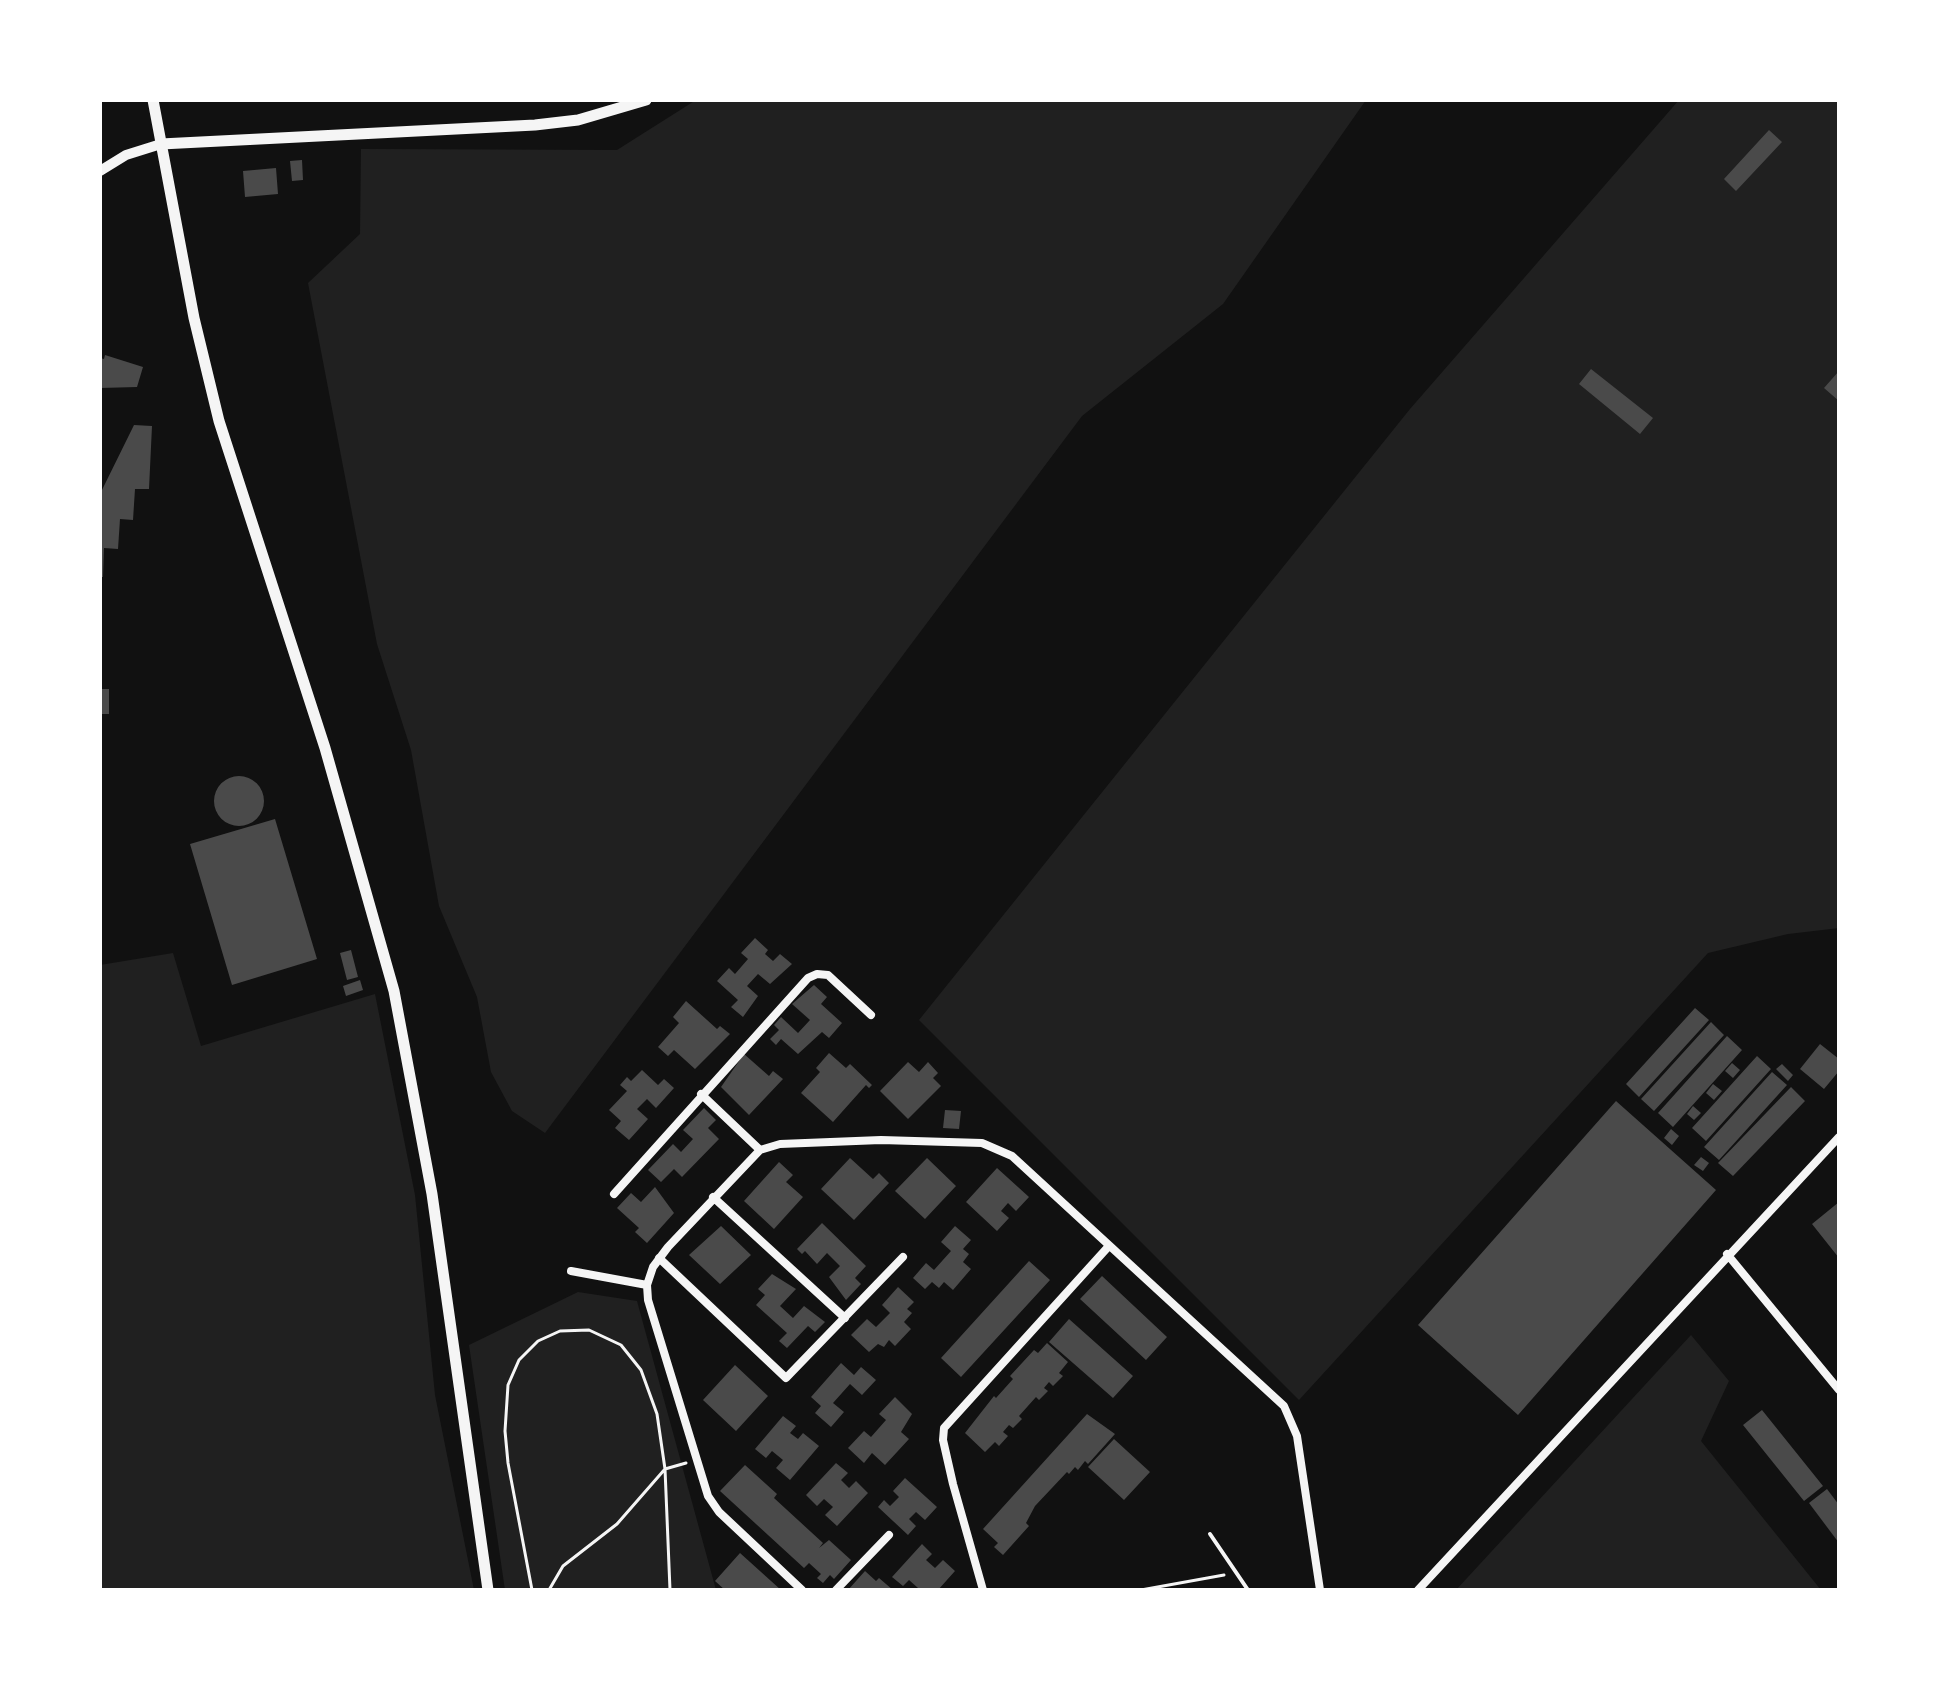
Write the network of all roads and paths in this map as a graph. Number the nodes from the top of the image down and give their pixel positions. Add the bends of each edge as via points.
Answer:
1 (153, 100) edge
2 (646, 100) edge
3 (161, 144) junction
4 (100, 171) edge
5 (871, 1015) dead end
6 (701, 1094) junction
7 (1839, 1137) edge
8 (760, 1150) junction
9 (614, 1194) dead end
10 (713, 1197) junction
11 (1108, 1247) junction
12 (1727, 1254) junction
13 (903, 1257) dead end
14 (659, 1258) junction
15 (571, 1271) dead end
16 (647, 1285) junction
17 (845, 1318) junction
18 (1839, 1390) edge
19 (695, 1460) junction
20 (665, 1469) junction
21 (1210, 1534) dead end
22 (889, 1535) dead end
23 (1237, 1573) junction
24 (488, 1590) edge
25 (532, 1590) edge
26 (549, 1590) edge
27 (670, 1590) edge
28 (802, 1590) edge
29 (836, 1590) edge
30 (983, 1590) edge
31 (1141, 1590) edge
32 (1248, 1590) edge
33 (1320, 1590) edge
34 (1418, 1590) edge

1 - 3 main road
2 - 3 main road via 578,120 535,125
3 - 4 street via 126,155
3 - 24 main road via 219,421 325,748 396,1001 432,1194
5 - 6 street via 828,975 812,976
6 - 8 street
6 - 9 street
7 - 12 street
8 - 10 street
8 - 11 street via 780,1144 881,1140 990,1145 1016,1159
10 - 14 street
10 - 17 street
11 - 30 street via 944,1428 953,1484
11 - 33 street via 1284,1406 1297,1436
12 - 18 street
12 - 34 street
13 - 17 street
14 - 16 street
14 - 17 street via 786,1378
15 - 16 street
16 - 19 street
19 - 20 path
19 - 28 street via 719,1512
20 - 25 path via 657,1414 641,1370 621,1345 589,1330 560,1331 538,1341 519,1360 508,1385 505,1420
20 - 26 path via 617,1524 563,1566
20 - 27 path
21 - 23 lane
22 - 29 street
23 - 31 path
23 - 32 lane

